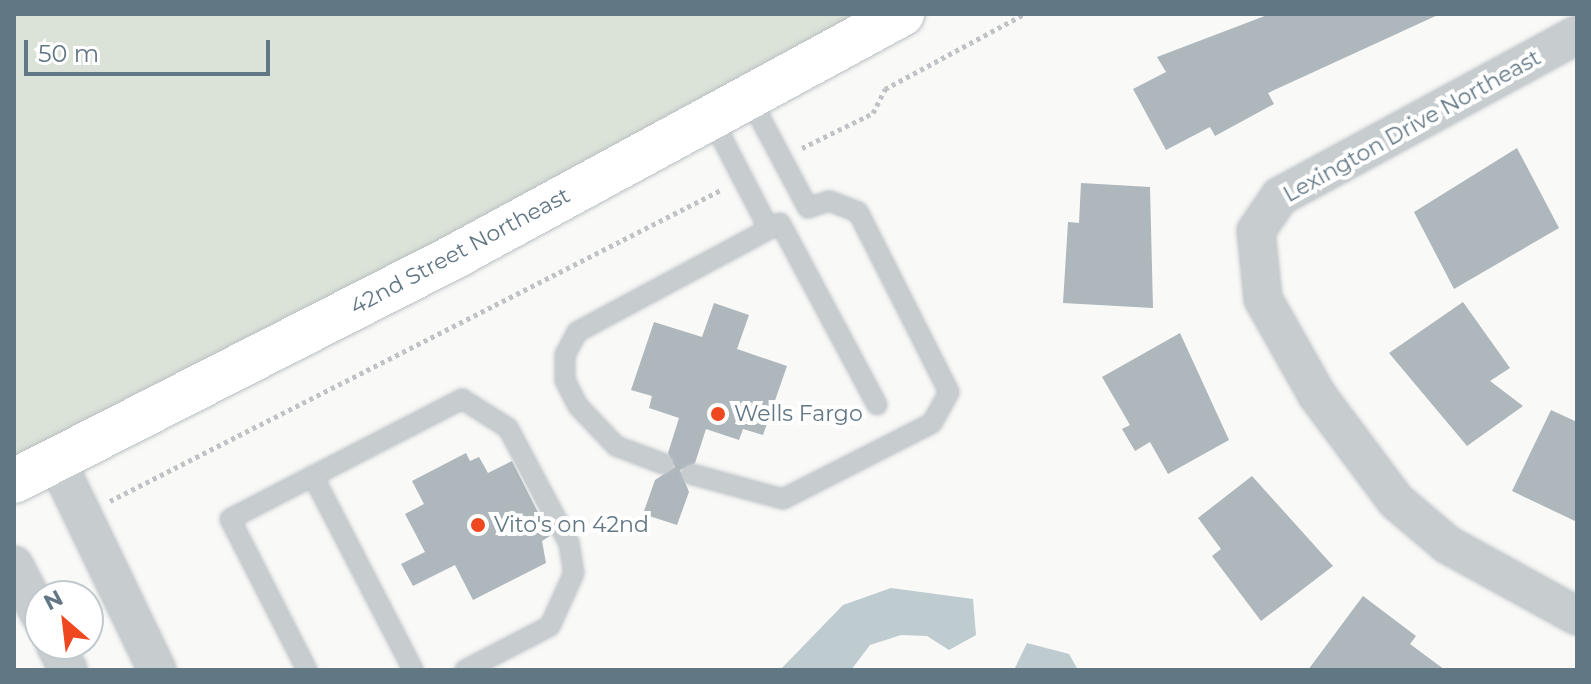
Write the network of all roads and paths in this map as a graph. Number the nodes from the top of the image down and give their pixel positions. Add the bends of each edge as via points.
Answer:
1 (902, 14) edge
2 (1024, 14) edge
3 (1577, 35) edge
4 (749, 97) junction
5 (711, 117) junction
6 (797, 151) dead end
7 (734, 183) dead end
8 (808, 208) junction
9 (774, 226) junction
10 (877, 405) dead end
11 (56, 460) junction
12 (664, 464) dead end
13 (691, 474) dead end
14 (313, 476) junction
15 (14, 481) edge
16 (105, 503) dead end
17 (14, 565) edge
18 (24, 584) edge
19 (1577, 616) edge
20 (157, 670) edge
21 (307, 670) edge
22 (413, 670) edge
23 (465, 670) edge

1 - 4 main road, 42nd Street Northeast
2 - 6 path via 885,89 873,113
3 - 19 street, Lexington Drive Northeast via 1280,196 1256,231 1263,299 1317,395 1396,501 1448,545
4 - 5 main road, 42nd Street Northeast
4 - 8 lane
5 - 9 lane
5 - 11 main road, 42nd Street Northeast
7 - 16 path
8 - 9 lane
8 - 13 lane via 829,201 858,212 947,378 945,409 932,423 783,499
9 - 10 lane
9 - 12 lane via 577,332 565,355 565,380 578,406 616,446
11 - 15 main road, 42nd Street Northeast
11 - 20 street
14 - 21 lane via 230,519
14 - 22 lane
14 - 23 lane via 462,399 508,428 569,543 574,573 550,626
17 - 18 street

